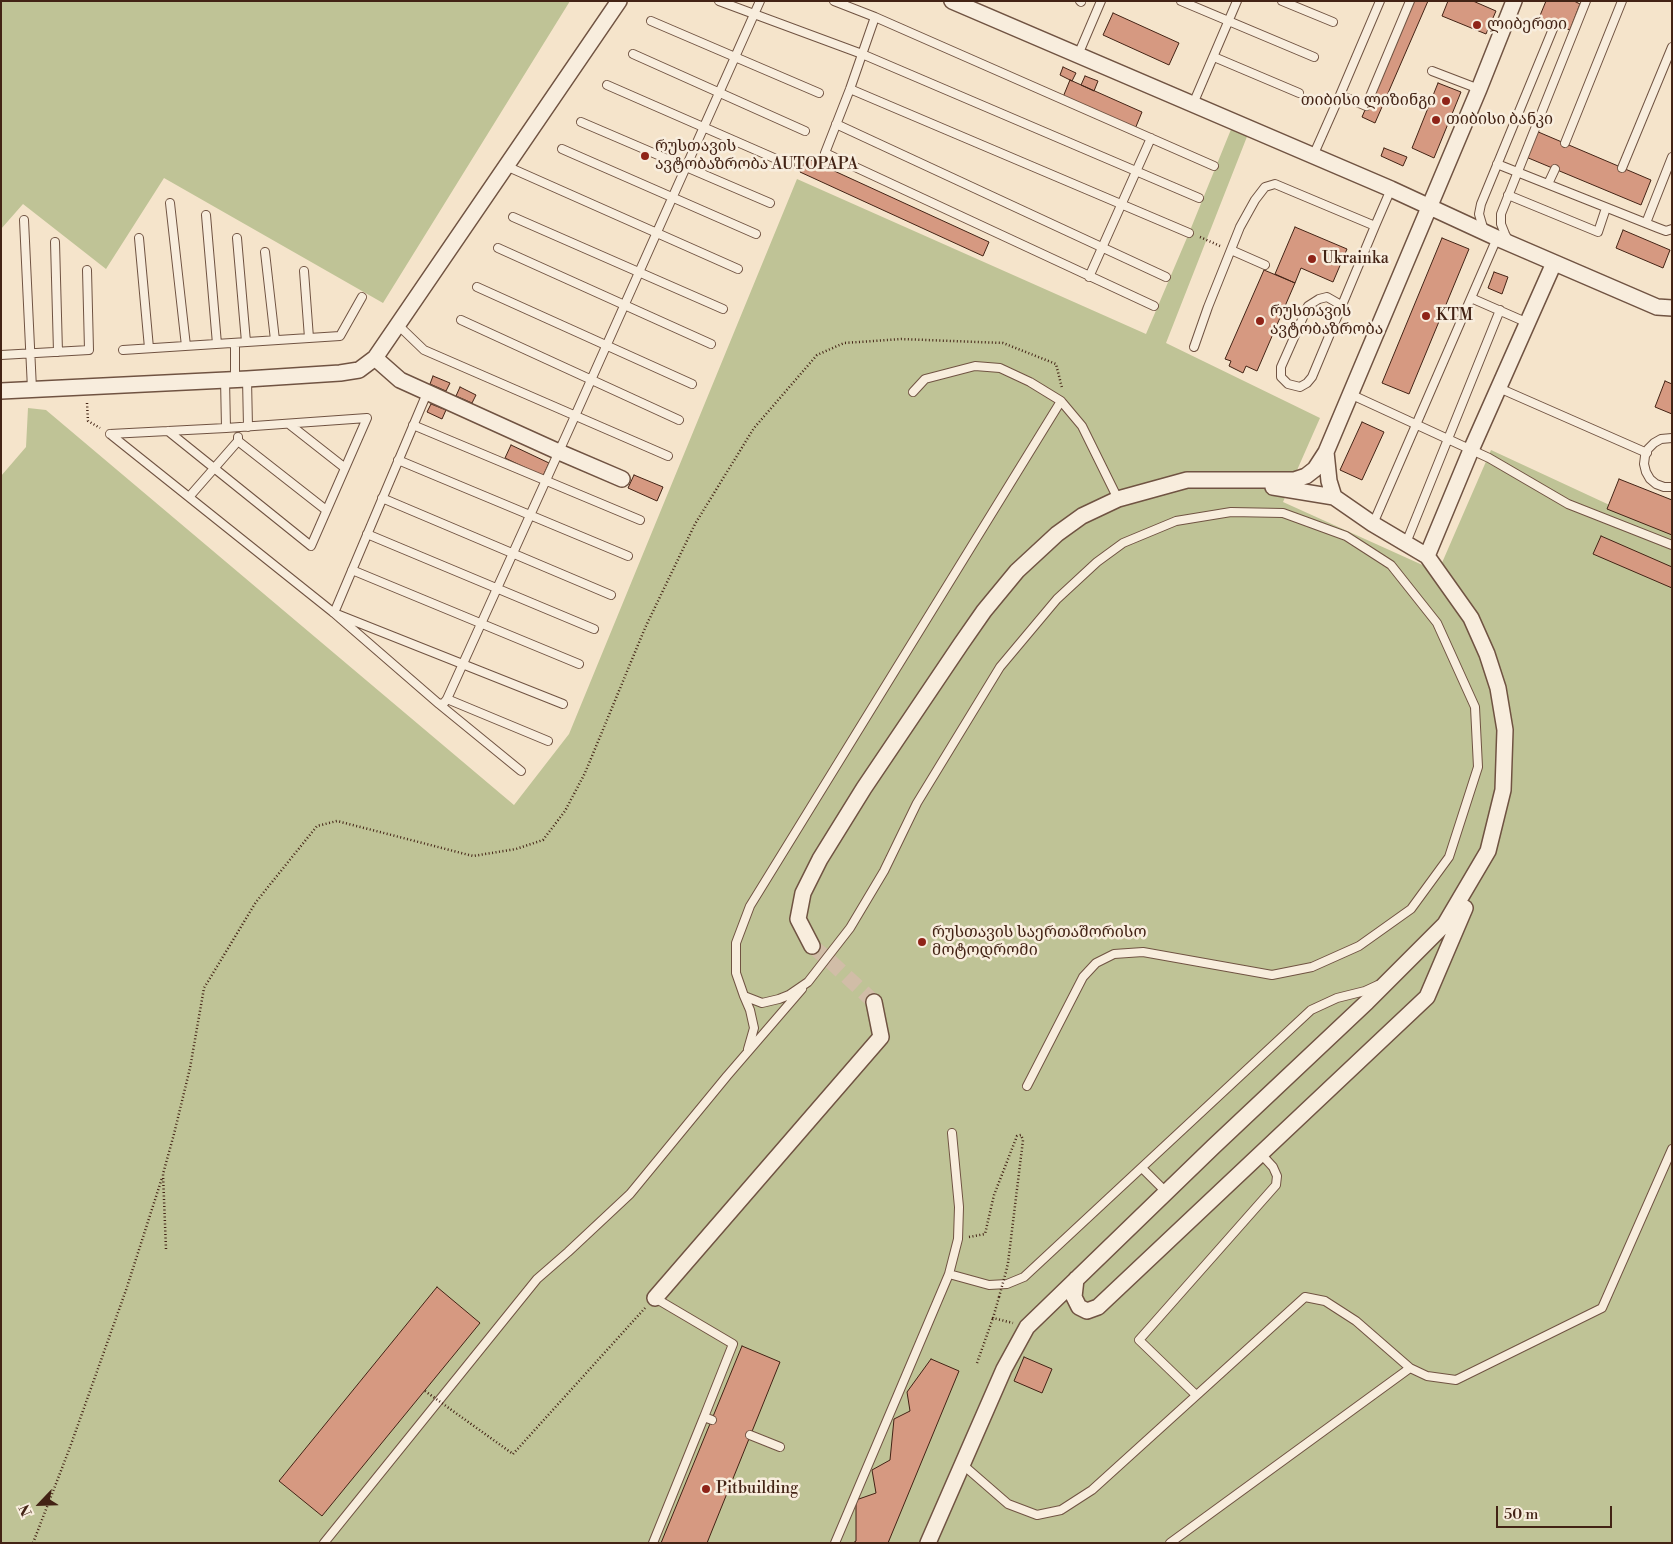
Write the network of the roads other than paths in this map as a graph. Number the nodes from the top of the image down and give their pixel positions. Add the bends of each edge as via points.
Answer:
1 (618, 1) edge
2 (720, 1) edge
3 (760, 1) edge
4 (834, 1) edge
5 (952, 1) edge
6 (1101, 1) edge
7 (1181, 1) edge
8 (1238, 1) edge
9 (1282, 1) edge
10 (1380, 1) edge
11 (1410, 1) edge
12 (1514, 1) edge
13 (1586, 1) edge
14 (1622, 1) edge
15 (976, 6) edge
16 (754, 14) junction
17 (875, 17) junction
18 (651, 21) dead end
19 (1229, 21) junction
20 (1333, 22) dead end
21 (1555, 24) dead end
22 (1672, 47) edge
23 (633, 54) dead end
24 (862, 54) junction
25 (1078, 56) junction
26 (735, 57) junction
27 (1214, 57) junction
28 (1314, 57) dead end
29 (1432, 71) dead end
30 (607, 85) dead end
31 (1479, 88) junction
32 (850, 89) junction
33 (720, 93) junction
34 (820, 93) dead end
35 (1299, 93) dead end
36 (1340, 95) junction
37 (1193, 104) junction
38 (581, 122) dead end
39 (836, 124) junction
40 (704, 128) junction
41 (805, 131) dead end
42 (1151, 138) junction
43 (1565, 144) dead end
44 (562, 149) dead end
45 (1313, 156) junction
46 (1672, 157) edge
47 (1497, 164) junction
48 (790, 165) dead end
49 (506, 166) junction
50 (1214, 166) dead end
51 (687, 168) junction
52 (1622, 168) dead end
53 (1554, 169) dead end
54 (1517, 172) junction
55 (1548, 184) junction
56 (1391, 189) junction
57 (1508, 195) junction
58 (673, 198) junction
59 (1199, 198) dead end
60 (170, 203) dead end
61 (770, 203) dead end
62 (1122, 204) junction
63 (1429, 207) junction
64 (1606, 208) junction
65 (206, 215) dead end
66 (513, 217) dead end
67 (24, 220) dead end
68 (1646, 223) junction
69 (1375, 226) junction
70 (1672, 229) edge
71 (657, 233) junction
72 (1189, 233) dead end
73 (756, 234) dead end
74 (139, 238) dead end
75 (237, 238) dead end
76 (1497, 238) junction
77 (55, 242) dead end
78 (498, 248) dead end
79 (1102, 248) junction
80 (1231, 250) junction
81 (265, 252) dead end
82 (1554, 263) junction
83 (1265, 265) dead end
84 (738, 269) dead end
85 (87, 270) dead end
86 (304, 271) dead end
87 (640, 273) junction
88 (1089, 277) junction
89 (1166, 277) dead end
90 (477, 286) dead end
91 (362, 297) dead end
92 (1471, 298) junction
93 (625, 305) junction
94 (1342, 305) junction
95 (1154, 306) dead end
96 (1672, 308) edge
97 (723, 309) dead end
98 (1500, 310) junction
99 (461, 320) dead end
100 (1528, 323) junction
101 (398, 325) junction
102 (309, 338) junction
103 (274, 340) junction
104 (246, 342) junction
105 (235, 343) junction
106 (217, 344) junction
107 (711, 344) dead end
108 (186, 346) junction
109 (607, 346) junction
110 (1194, 347) dead end
111 (149, 348) junction
112 (123, 350) dead end
113 (58, 352) junction
114 (30, 353) junction
115 (1, 355) edge
116 (375, 358) junction
117 (236, 379) junction
118 (592, 380) junction
119 (692, 384) dead end
120 (1499, 388) junction
121 (32, 389) junction
122 (1, 391) edge
123 (913, 392) dead end
124 (427, 393) junction
125 (1350, 394) junction
126 (1061, 401) junction
127 (576, 416) junction
128 (679, 420) dead end
129 (289, 424) junction
130 (1416, 424) junction
131 (413, 425) junction
132 (248, 427) junction
133 (226, 428) junction
134 (238, 428) junction
135 (168, 431) junction
136 (1448, 438) junction
137 (1672, 438) edge
138 (238, 440) junction
139 (1471, 450) junction
140 (559, 452) junction
141 (1326, 452) junction
142 (1646, 453) junction
143 (668, 456) dead end
144 (398, 460) junction
145 (214, 468) junction
146 (345, 468) junction
147 (622, 478) dead end
148 (546, 481) junction
149 (1255, 481) junction
150 (1672, 487) edge
151 (188, 497) junction
152 (1334, 497) junction
153 (382, 498) junction
154 (1118, 499) junction
155 (326, 510) junction
156 (530, 515) junction
157 (640, 520) dead end
158 (1373, 524) junction
159 (367, 534) junction
160 (1406, 543) junction
161 (1672, 545) edge
162 (513, 553) junction
163 (628, 556) dead end
164 (1428, 556) junction
165 (352, 570) junction
166 (497, 588) junction
167 (611, 595) dead end
168 (334, 614) junction
169 (481, 624) junction
170 (594, 629) dead end
171 (463, 664) junction
172 (579, 664) dead end
173 (443, 702) junction
174 (563, 704) dead end
175 (548, 741) dead end
176 (521, 771) dead end
177 (1488, 851) junction
178 (812, 946) tunnel mouth
179 (1391, 978) junction
180 (808, 982) junction
181 (744, 996) junction
182 (874, 1002) tunnel mouth
183 (748, 1052) junction
184 (1027, 1086) dead end
185 (952, 1133) dead end
186 (1672, 1149) edge
187 (1260, 1154) junction
188 (1142, 1168) junction
189 (1166, 1192) junction
190 (949, 1274) junction
191 (1076, 1279) junction
192 (655, 1298) joint
193 (1410, 1368) junction
194 (1196, 1396) junction
195 (750, 1435) dead end
196 (780, 1447) dead end
197 (962, 1464) junction
198 (324, 1543) edge
199 (653, 1543) edge
200 (835, 1543) edge
201 (928, 1543) edge
202 (1170, 1543) edge

1 - 49 street
2 - 16 lane
3 - 16 lane
4 - 17 lane
5 - 15 street
6 - 25 lane
7 - 19 lane
8 - 19 lane
9 - 20 lane
10 - 36 lane
11 - 36 lane via 1366,106
12 - 31 street
13 - 54 lane
14 - 43 lane
15 - 25 street
16 - 24 lane
16 - 26 lane
17 - 24 lane
17 - 42 lane
18 - 26 lane
19 - 27 lane
19 - 28 lane
21 - 47 lane
22 - 52 lane
23 - 33 lane
24 - 32 lane
24 - 59 lane
25 - 37 street
26 - 33 lane
26 - 34 lane
27 - 35 lane
27 - 37 lane
29 - 31 lane
30 - 40 lane
31 - 63 street
32 - 39 lane
32 - 62 lane
33 - 40 lane
33 - 41 lane
36 - 45 lane
37 - 45 street
38 - 51 lane
39 - 79 lane
39 - 88 lane via 825,153
40 - 48 lane
40 - 51 lane
42 - 50 lane
42 - 62 lane
44 - 58 lane
45 - 56 street
46 - 68 lane
47 - 54 lane
47 - 76 lane via 1479,214
49 - 71 lane
49 - 101 street
51 - 58 lane
51 - 61 lane
53 - 55 lane
54 - 55 lane
54 - 57 lane
55 - 64 lane
56 - 63 street
56 - 69 lane
57 - 64 lane via 1598,232
57 - 76 lane via 1501,214 1504,234
58 - 71 lane
58 - 73 lane
60 - 108 lane
62 - 72 lane
62 - 79 lane
63 - 76 street
63 - 125 street
64 - 68 lane
65 - 106 lane
66 - 87 lane
67 - 114 lane
68 - 70 lane via 1666,231
69 - 80 lane via 1275,184 1265,188 1255,200
69 - 94 lane
71 - 84 lane
71 - 87 lane
74 - 111 lane
75 - 104 lane
76 - 82 street
76 - 92 lane
77 - 113 lane
78 - 93 lane
79 - 88 lane
79 - 89 lane
80 - 83 lane
80 - 110 lane
81 - 103 lane
82 - 96 street via 1657,307
82 - 100 street
85 - 113 lane via 88,350
86 - 102 lane
87 - 93 lane
87 - 97 lane
88 - 95 lane
90 - 109 lane
91 - 102 lane via 340,336
92 - 98 lane
92 - 130 lane
93 - 107 lane
93 - 109 lane
94 - 94 lane via 1312,378 1300,387 1288,384 1281,377 1281,367 1308,306 1327,297
98 - 100 lane
98 - 136 lane
99 - 118 lane
100 - 120 street
101 - 116 street
101 - 127 lane via 424,350
102 - 103 lane
103 - 104 lane
104 - 105 lane
105 - 106 lane
105 - 117 lane
106 - 108 lane
108 - 111 lane
109 - 118 lane
109 - 119 lane
111 - 112 lane
113 - 114 lane
114 - 115 lane
114 - 121 lane
116 - 117 street via 359,370 340,373
116 - 124 street via 400,380
117 - 121 street
117 - 132 lane
117 - 133 lane
118 - 127 lane
118 - 128 lane
120 - 139 street
120 - 142 lane
121 - 122 street
123 - 126 lane via 925,379 974,366 1000,368
124 - 131 lane
124 - 140 street
125 - 130 lane
125 - 141 street
126 - 154 lane via 1082,426
126 - 181 lane via 750,906 736,943 736,973
127 - 140 lane
127 - 143 lane
129 - 132 lane
129 - 146 lane
129 - 146 lane via 367,418
130 - 136 lane
130 - 158 lane
131 - 144 lane
131 - 148 lane
132 - 134 lane
133 - 134 lane
133 - 135 lane
134 - 138 lane
135 - 145 lane
135 - 151 lane via 110,434
136 - 139 lane
136 - 160 lane
137 - 142 lane via 1654,443
138 - 145 lane
138 - 155 lane
139 - 161 lane via 1568,504
139 - 164 street
140 - 147 street
140 - 148 lane
141 - 149 street via 1306,476 1294,480
141 - 152 street
142 - 150 lane via 1644,464 1650,479 1664,487
144 - 153 lane
144 - 156 lane
145 - 151 lane
145 - 155 lane via 311,546
146 - 155 lane
148 - 156 lane
148 - 157 lane
149 - 152 street via 1272,487
149 - 154 street via 1187,480
151 - 168 lane
152 - 158 street
153 - 159 lane
153 - 162 lane
154 - 178 street via 1082,516 1056,534 1017,572 961,644 864,788 802,893 798,919
156 - 162 lane
156 - 163 lane
158 - 160 street
159 - 165 lane
159 - 166 lane
160 - 164 street
162 - 166 lane
162 - 167 lane
164 - 177 street via 1471,618 1498,688 1505,730 1503,790
165 - 168 lane
165 - 169 lane
166 - 169 lane
166 - 170 lane
168 - 171 lane
168 - 173 lane
169 - 171 lane
169 - 172 lane
171 - 173 lane
171 - 174 lane
173 - 175 lane
173 - 176 lane
177 - 179 street via 1445,924
177 - 187 street via 1427,997
179 - 188 lane via 1311,1010
179 - 189 street
180 - 181 lane via 789,995 762,1003
180 - 183 lane
180 - 184 lane via 850,928 884,871 917,803 1000,667 1057,599 1097,562 1123,543 1176,521 1231,512 1283,513 1346,536 1391,565 1437,623 1474,707 1478,766 1449,857 1411,909 1359,946 1312,967 1272,974 1143,952 1114,954 1096,963 1083,977
181 - 183 lane via 754,1028
182 - 192 street via 881,1037
183 - 198 lane via 630,1194 537,1279
185 - 190 lane via 959,1207 958,1239
186 - 193 lane via 1602,1308 1456,1380 1427,1376
187 - 191 street via 1098,1307 1087,1311 1080,1307 1074,1297
187 - 194 lane via 1273,1167 1276,1185 1139,1340
188 - 189 lane
188 - 190 lane via 1024,1278 1007,1284 989,1285
189 - 191 street
190 - 200 lane
191 - 197 street via 1027,1327 1004,1369
192 - 199 lane via 733,1344 708,1418
193 - 194 lane via 1356,1321 1325,1300 1305,1297
193 - 202 lane
194 - 197 lane via 1092,1490 1061,1510 1037,1514 1008,1504
195 - 196 lane
197 - 201 street

